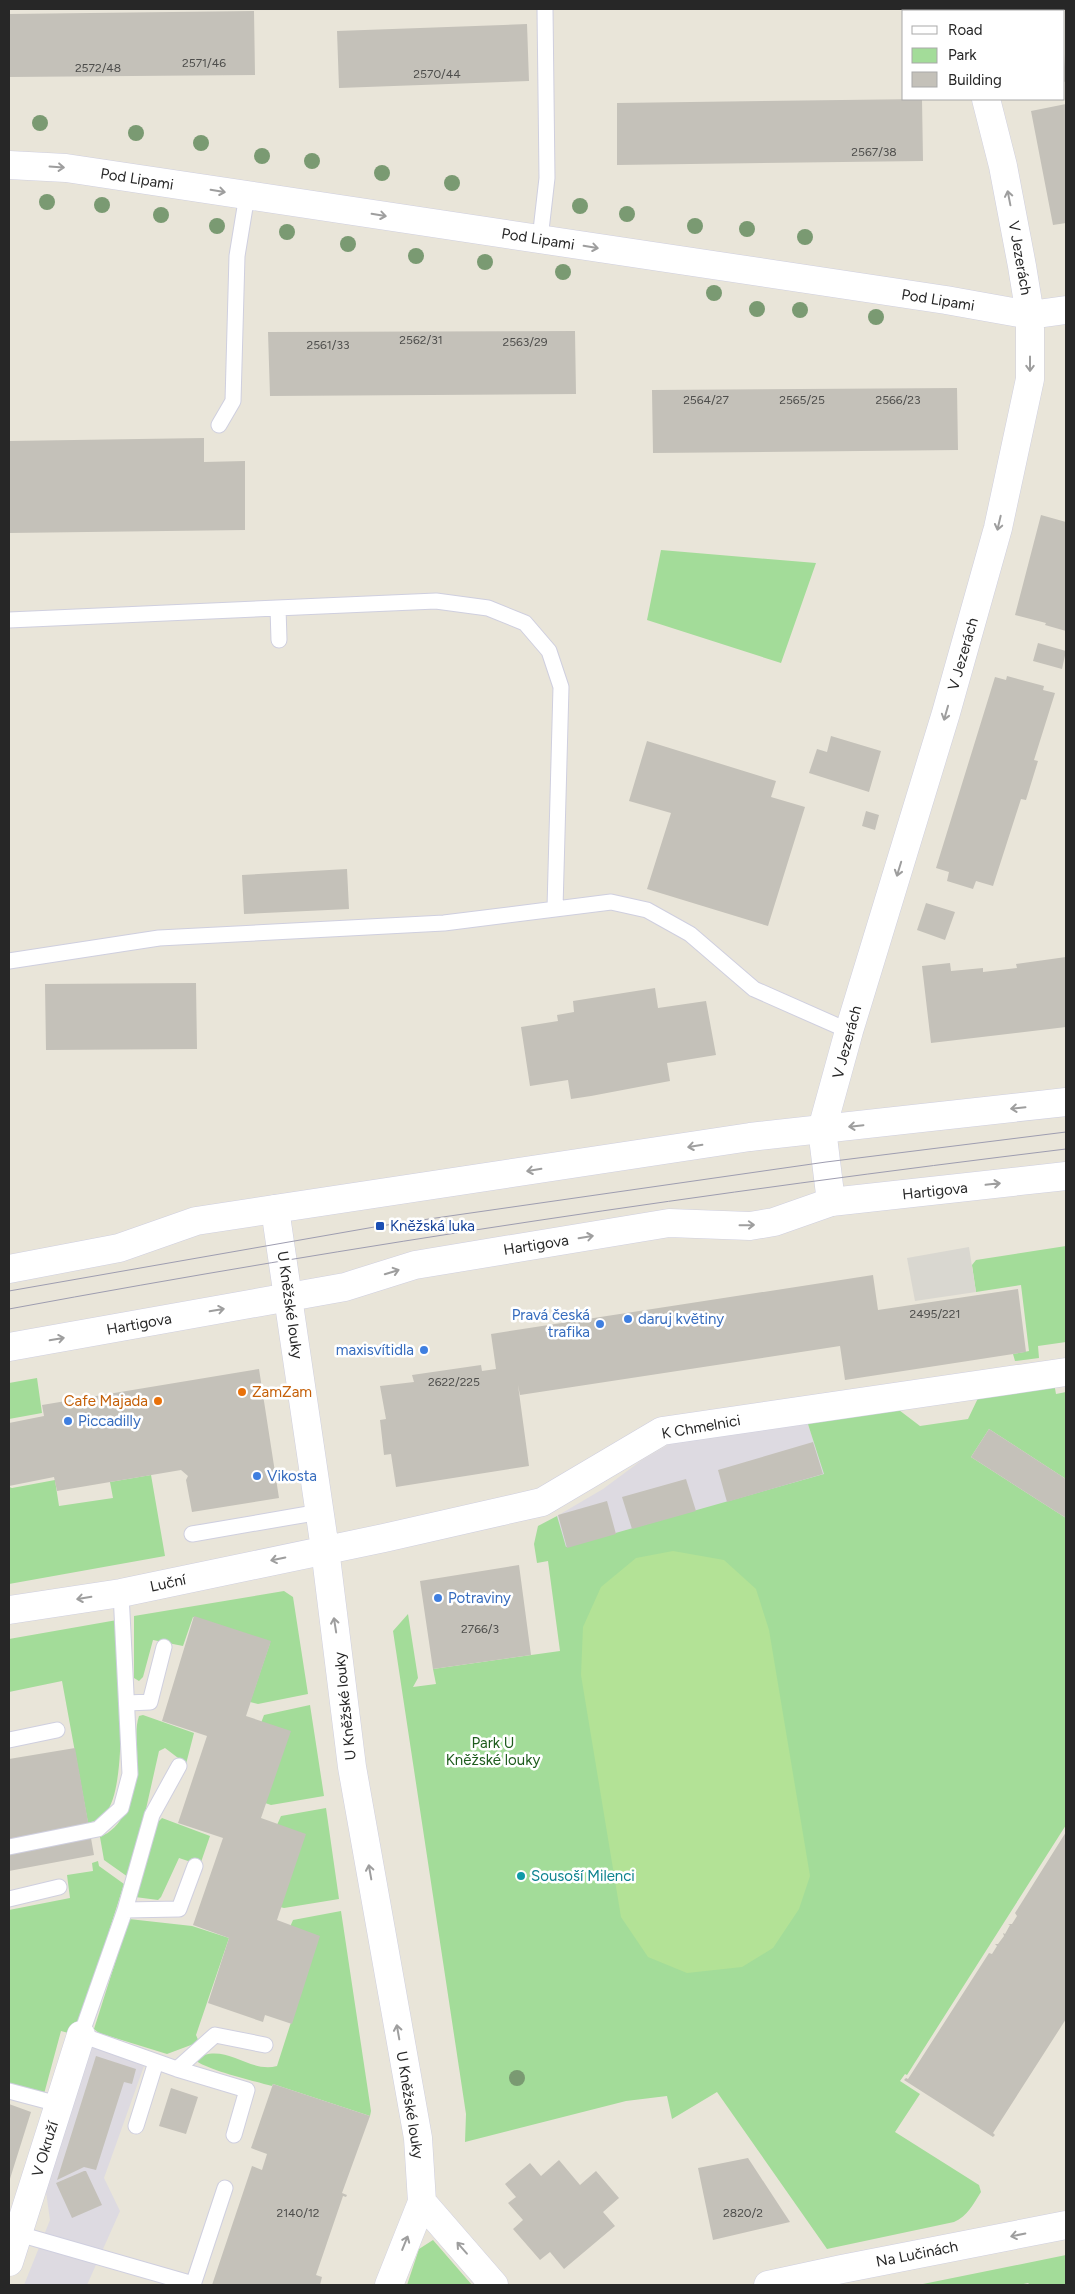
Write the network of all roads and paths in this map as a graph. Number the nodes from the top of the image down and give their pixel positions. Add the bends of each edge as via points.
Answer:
1 (545, 9) edge
2 (986, 100) edge
3 (9, 165) edge
4 (247, 195) junction
5 (540, 239) junction
6 (1066, 310) edge
7 (1030, 315) junction
8 (219, 426) dead end
9 (278, 608) junction
10 (9, 620) edge
11 (279, 640) dead end
12 (556, 908) junction
13 (9, 961) edge
14 (849, 1031) junction
15 (1066, 1102) edge
16 (822, 1129) junction
17 (1066, 1176) edge
18 (831, 1202) junction
19 (276, 1208) junction
20 (9, 1269) edge
21 (289, 1298) junction
22 (9, 1348) edge
23 (1066, 1372) edge
24 (320, 1512) junction
25 (192, 1534) dead end
26 (325, 1549) junction
27 (122, 1593) junction
28 (9, 1610) edge
29 (164, 1647) dead end
30 (128, 1703) junction
31 (57, 1730) dead end
32 (9, 1740) edge
33 (179, 1766) dead end
34 (9, 1847) edge
35 (195, 1866) dead end
36 (60, 1887) dead end
37 (9, 1899) edge
38 (125, 1910) junction
39 (82, 2035) junction
40 (265, 2045) dead end
41 (156, 2062) junction
42 (177, 2069) junction
43 (9, 2091) edge
44 (58, 2104) junction
45 (136, 2126) dead end
46 (234, 2135) dead end
47 (225, 2188) dead end
48 (422, 2202) junction
49 (1066, 2225) edge
50 (19, 2234) junction
51 (9, 2262) edge
52 (844, 2277) edge
53 (193, 2285) edge
54 (389, 2285) edge
55 (494, 2285) edge
56 (768, 2285) edge

1 - 5 lane via 547,178
7 -> 2 street, V Jezerách via 1003,166
3 -> 4 street, Pod Lipami via 66,168
4 -> 5 street, Pod Lipami
4 - 8 lane via 237,256 233,401
5 -> 7 street, Pod Lipami
6 - 7 street, Pod Lipami
7 -> 14 street, V Jezerách via 1030,379 998,528 946,713
9 - 10 lane
9 - 11 lane
9 - 12 lane via 436,600 488,608 525,623 549,651 561,687
12 - 13 lane via 444,923 159,938
12 - 14 lane via 611,902 647,910 690,934 754,989
14 - 16 street, V Jezerách
15 -> 16 street
16 - 18 street, V Jezerách
16 -> 19 street
18 -> 17 street, Hartigova
21 -> 18 street, Hartigova via 346,1287 415,1265 669,1223 762,1224
19 - 20 street via 196,1221 119,1248
19 - 21 street, U Kněžské louky
22 -> 21 street, Hartigova
21 - 24 street, U Kněžské louky
23 - 26 street, K Chmelnici via 662,1431 542,1502
24 - 25 lane
24 - 26 street, U Kněžské louky
26 -> 27 street, Luční
48 -> 26 street, U Kněžské louky via 418,2138 352,1766
27 -> 28 street, Luční
27 - 30 lane
29 - 30 lane via 150,1702
30 - 34 lane via 130,1774 121,1808 98,1829
31 - 32 lane
33 - 38 lane via 152,1815
35 - 38 lane via 179,1909
36 - 37 lane
38 - 39 lane
39 - 41 lane
39 - 44 street, V Okruží
40 - 42 lane via 215,2035
41 - 42 lane
41 - 45 lane
42 - 46 lane via 247,2090
43 - 44 lane
44 - 50 street, V Okruží
47 - 53 lane
54 -> 48 street, U Kněžské louky
55 -> 48 street
49 -> 52 street, Na Lučinách
50 - 51 street, V Okruží
50 - 53 lane
52 - 56 street, Na Lučinách

